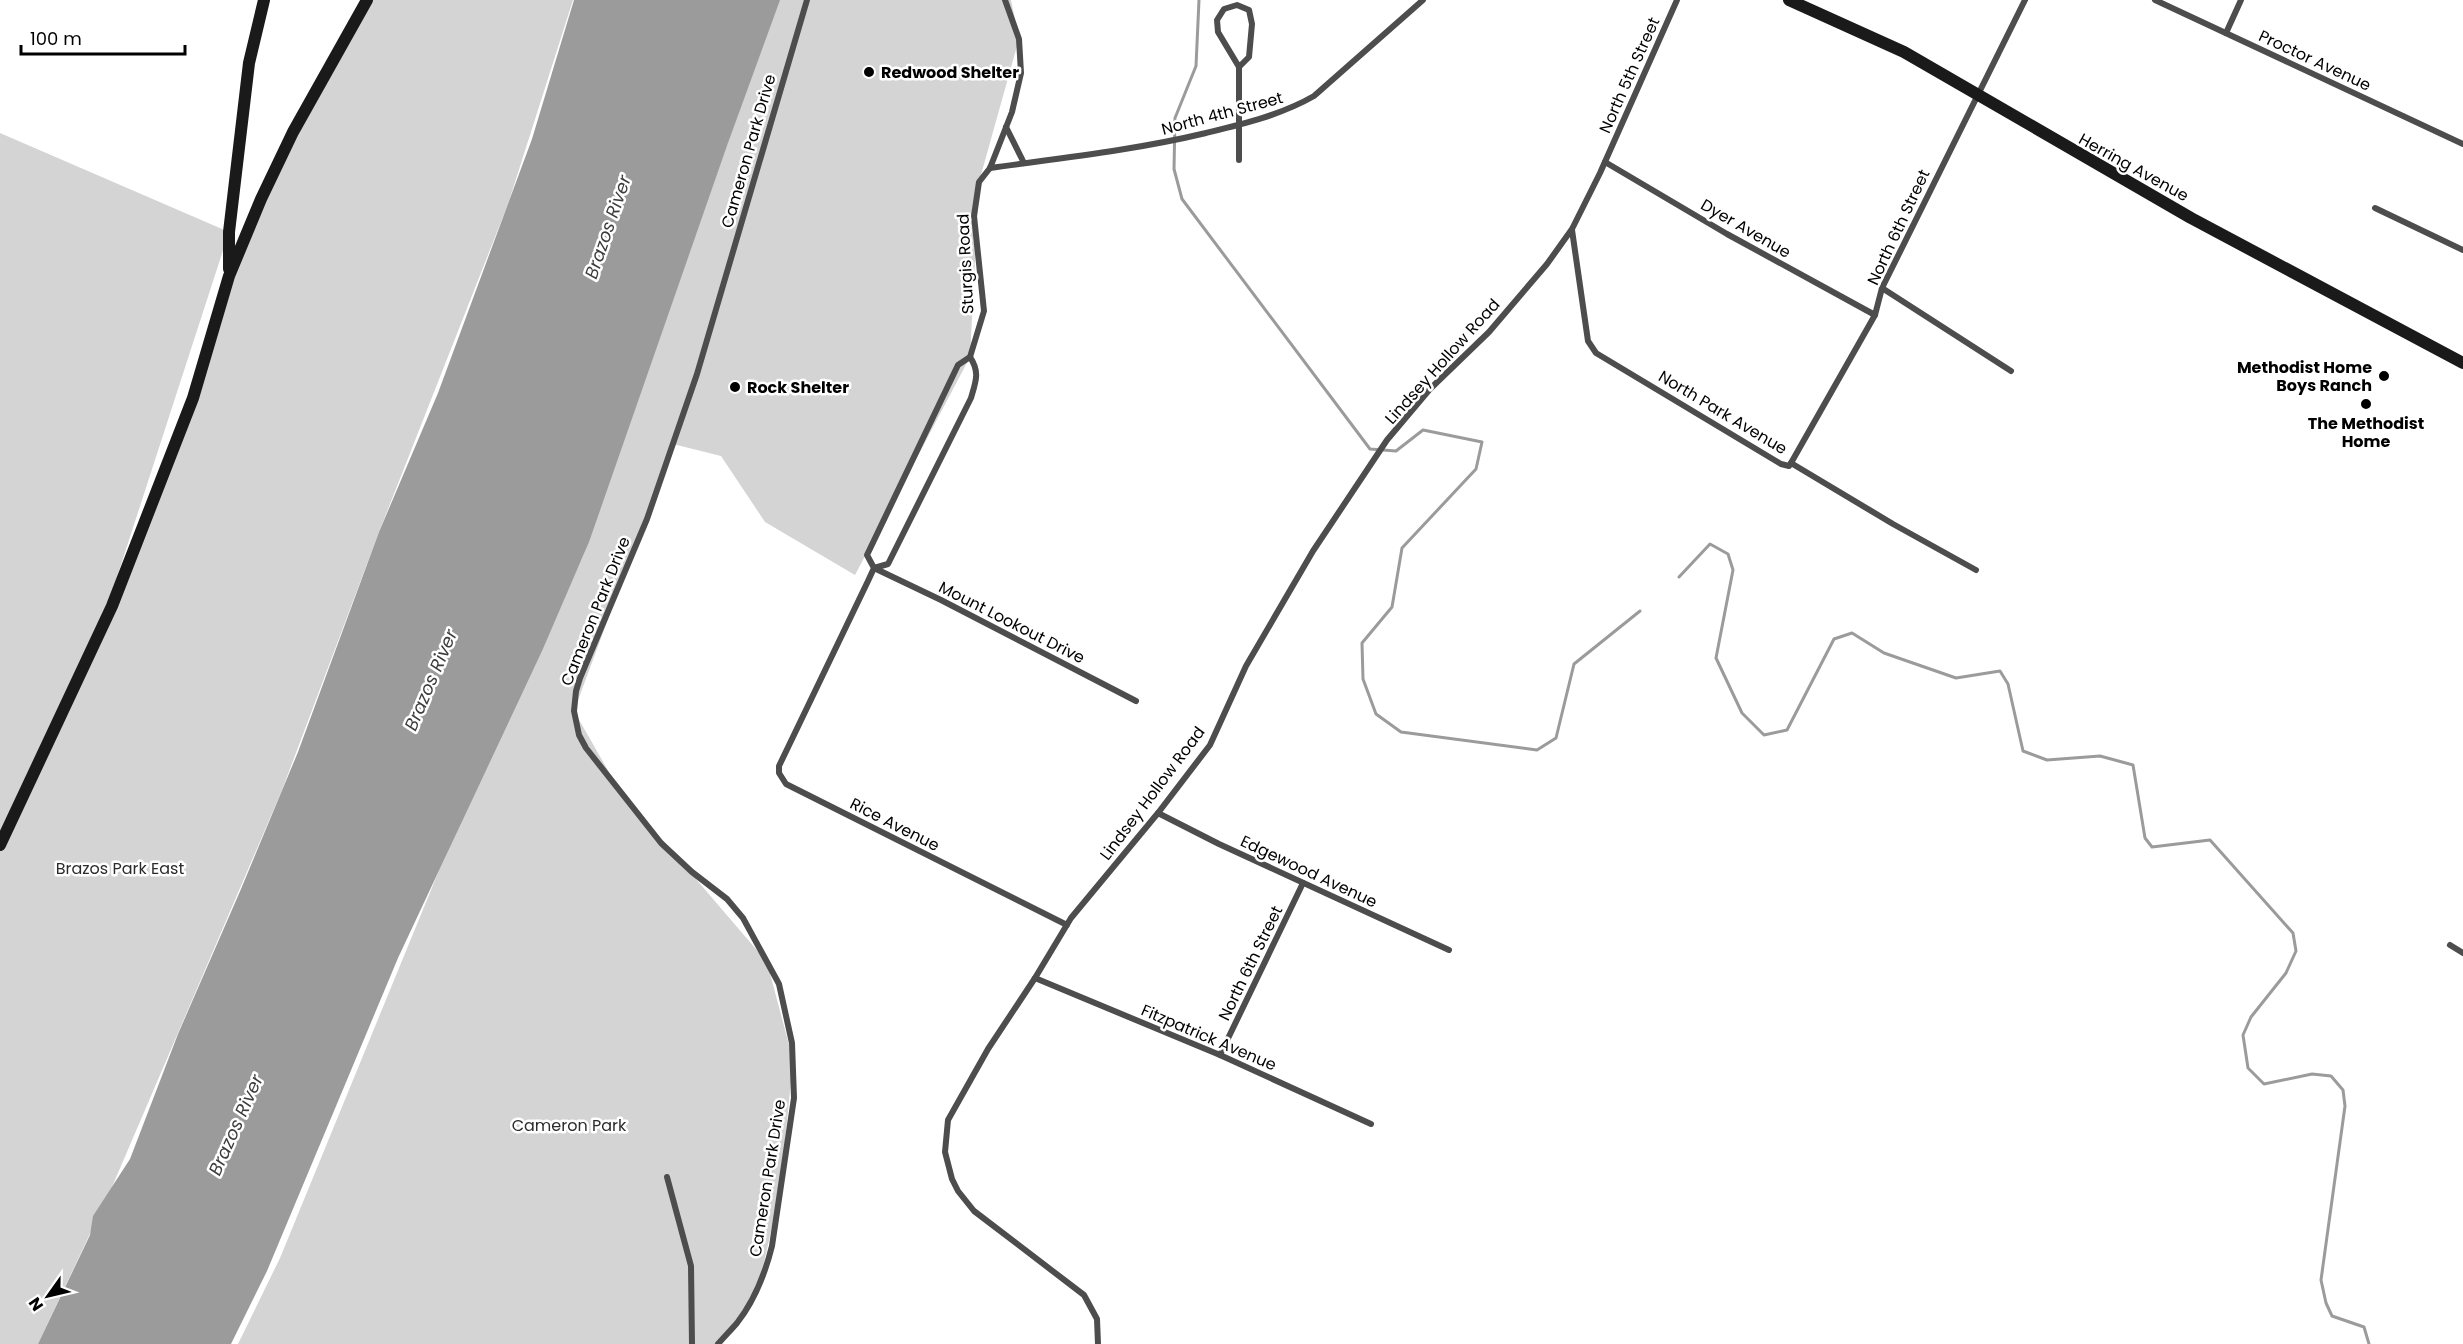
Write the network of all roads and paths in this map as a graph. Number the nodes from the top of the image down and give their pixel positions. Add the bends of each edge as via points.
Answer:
1 (264, 0) edge
2 (367, 0) edge
3 (807, 0) edge
4 (1005, 0) edge
5 (1424, 0) edge
6 (1677, 0) edge
7 (1789, 0) edge
8 (2025, 0) edge
9 (2155, 0) edge
10 (2241, 0) edge
11 (2226, 33) junction
12 (1239, 67) junction
13 (1977, 94) junction
14 (1240, 125) junction
15 (1006, 127) junction
16 (2463, 144) edge
17 (1239, 160) dead end
18 (1605, 162) junction
19 (1024, 163) junction
20 (990, 168) junction
21 (2374, 208) dead end
22 (1572, 229) junction
23 (2463, 250) edge
24 (229, 276) junction
25 (1882, 288) junction
26 (1875, 315) junction
27 (970, 357) junction
28 (2462, 361) edge
29 (2011, 371) dead end
30 (1791, 463) junction
31 (874, 568) junction
32 (1976, 570) dead end
33 (1136, 701) dead end
34 (808, 708) joint
35 (1158, 813) junction
36 (0, 845) edge
37 (1303, 883) junction
38 (1067, 925) junction
39 (2450, 945) dead end
40 (1449, 950) dead end
41 (2463, 954) edge
42 (1035, 978) junction
43 (1220, 1055) junction
44 (1371, 1124) dead end
45 (667, 1177) dead end
46 (692, 1344) edge
47 (718, 1344) edge
48 (1098, 1344) edge

1 - 24 main road via 249,63 229,232
2 - 24 main road via 293,132
3 - 47 street, Cameron Park Drive via 697,374 647,519 580,678 574,702 576,723 586,748 644,823 676,858 727,899 743,918 779,984 787,1019 792,1043 793,1116 772,1246 757,1292 737,1324
4 - 15 street, Sturgis Road via 1019,39 1021,73
5 - 14 street, North 4th Street via 1314,96
6 - 18 street, North 5th Street
7 - 13 main road, Herring Avenue via 1904,52
8 - 13 street, North 6th Street
9 - 11 street, Proctor Avenue
10 - 11 street
11 - 16 street, Proctor Avenue
12 - 12 street via 1249,57 1252,24 1249,10 1237,5 1224,9 1217,20 1218,32
12 - 14 street
13 - 25 street, North 6th Street
13 - 28 main road, Herring Avenue via 2181,212
14 - 17 street
14 - 19 street, North 4th Street via 1160,144
15 - 19 street
15 - 20 street, Sturgis Road
18 - 22 street, Lindsey Hollow Road
18 - 26 street, Dyer Avenue
19 - 20 street, North 4th Street
20 - 27 street, Sturgis Road via 979,182 974,216 984,311
21 - 23 street
22 - 30 street, North Park Avenue via 1592,349 1781,464
22 - 35 street, Lindsey Hollow Road via 1489,332 1430,389 1387,440 1313,551 1246,666 1210,745
24 - 36 main road via 194,398 112,606
25 - 26 street, North 6th Street
25 - 29 street
26 - 30 street, North 6th Street
27 - 31 street, Sturgis Road via 958,365 867,555
27 - 31 street, Sturgis Road via 977,367 971,398 888,564
30 - 32 street, North Park Avenue
31 - 33 street, Mount Lookout Drive
31 - 34 street, Sturgis Road
34 - 38 street, Rice Avenue via 779,766 786,784
35 - 37 street, Edgewood Avenue
35 - 38 street, Lindsey Hollow Road
37 - 40 street, Edgewood Avenue
37 - 43 street, North 6th Street
38 - 42 street, Lindsey Hollow Road
39 - 41 street
42 - 43 street, Fitzpatrick Avenue
42 - 48 street, Lindsey Hollow Road via 948,1120 945,1152 952,1179 974,1211 1084,1295 1097,1318
43 - 44 street, Fitzpatrick Avenue
45 - 46 street via 691,1266

